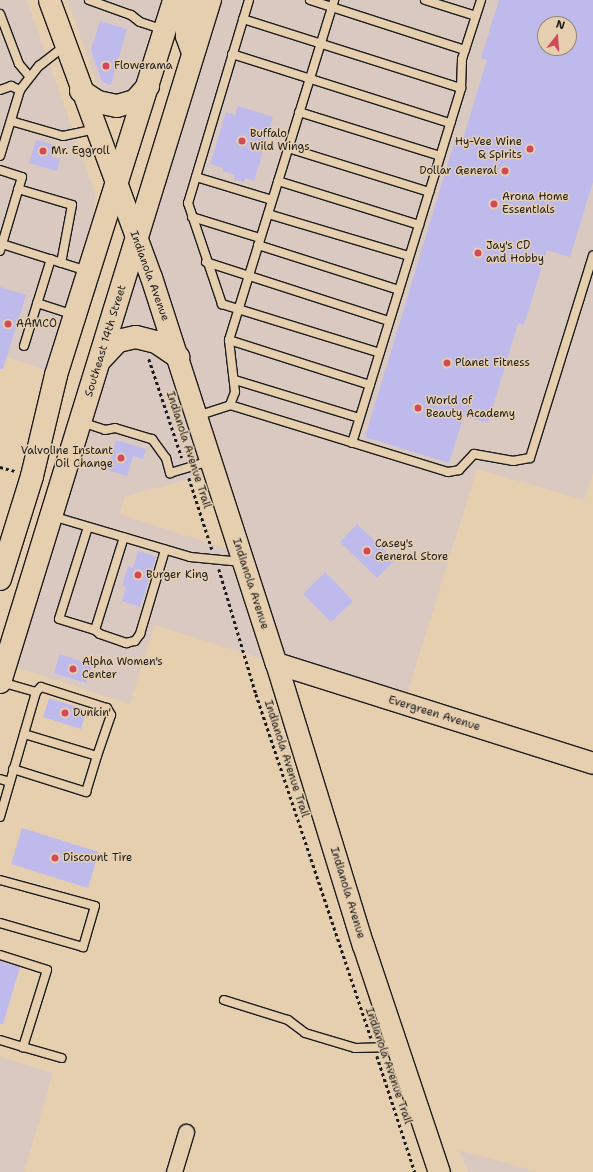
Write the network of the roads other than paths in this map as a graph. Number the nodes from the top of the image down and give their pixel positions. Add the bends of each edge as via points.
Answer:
1 (48, 0) edge
2 (89, 0) edge
3 (174, 0) edge
4 (193, 0) edge
5 (210, 0) edge
6 (249, 0) edge
7 (310, 0) edge
8 (425, 0) edge
9 (481, 0) edge
10 (333, 4) edge
11 (0, 14) edge
12 (476, 16) junction
13 (243, 19) junction
14 (165, 30) junction
15 (321, 43) junction
16 (66, 46) junction
17 (465, 50) junction
18 (194, 53) junction
19 (232, 54) junction
20 (29, 76) junction
21 (310, 78) junction
22 (148, 85) junction
23 (461, 88) junction
24 (0, 90) edge
25 (20, 90) junction
26 (81, 91) junction
27 (299, 112) junction
28 (11, 121) junction
29 (450, 123) junction
30 (95, 129) junction
31 (288, 148) junction
32 (0, 156) edge
33 (440, 156) junction
34 (0, 170) edge
35 (196, 177) junction
36 (278, 181) junction
37 (115, 184) junction
38 (18, 189) junction
39 (429, 192) junction
40 (272, 200) junction
41 (268, 214) junction
42 (192, 217) junction
43 (419, 225) junction
44 (136, 238) junction
45 (259, 242) junction
46 (1, 248) edge
47 (409, 256) junction
48 (593, 256) edge
49 (51, 260) junction
50 (206, 262) junction
51 (61, 263) junction
52 (88, 271) junction
53 (249, 275) junction
54 (399, 290) junction
55 (37, 304) junction
56 (238, 310) junction
57 (74, 315) junction
58 (389, 321) junction
59 (229, 340) junction
60 (24, 346) dead end
61 (380, 352) junction
62 (178, 357) junction
63 (101, 360) junction
64 (235, 380) junction
65 (370, 385) junction
66 (230, 405) junction
67 (197, 416) junction
68 (360, 418) junction
69 (82, 422) junction
70 (352, 443) junction
71 (211, 461) junction
72 (52, 516) junction
73 (88, 527) junction
74 (124, 537) junction
75 (165, 550) junction
76 (243, 562) junction
77 (1, 572) edge
78 (95, 630) junction
79 (276, 663) junction
80 (0, 682) edge
81 (36, 692) junction
82 (24, 734) junction
83 (97, 756) junction
84 (593, 763) edge
85 (13, 769) junction
86 (0, 779) edge
87 (10, 782) junction
88 (0, 817) edge
89 (0, 880) edge
90 (0, 923) edge
91 (0, 955) edge
92 (224, 1000) dead end
93 (0, 1040) edge
94 (23, 1047) junction
95 (396, 1047) junction
96 (60, 1058) dead end
97 (186, 1132) dead end
98 (174, 1172) edge
99 (439, 1172) edge

1 - 16 main road, Indianola Avenue
2 - 14 lane via 132,14 140,22
3 - 14 main road
4 - 18 main road via 187,22 187,36
5 - 18 main road, Southeast 14th Street
6 - 13 lane
7 - 10 lane
8 - 12 lane
9 - 12 lane
10 - 15 lane
10 - 17 lane
11 - 20 lane via 18,64
12 - 17 lane
13 - 15 lane
13 - 19 lane
14 - 22 main road
15 - 21 lane
15 - 23 lane
16 - 20 lane
16 - 26 main road, Indianola Avenue
17 - 23 lane via 462,59
18 - 44 main road, Southeast 14th Street
19 - 21 lane
19 - 35 lane
20 - 25 lane
21 - 27 lane
21 - 29 lane
22 - 26 main road via 134,101 117,106 98,102
22 - 37 main road
23 - 29 lane
24 - 25 lane via 11,86
25 - 28 lane
26 - 30 main road, Indianola Avenue
27 - 31 lane
27 - 33 lane
28 - 30 lane via 63,136
28 - 32 lane
29 - 33 lane
30 - 37 main road, Indianola Avenue
31 - 36 lane
31 - 39 lane
33 - 39 lane
34 - 38 lane via 22,177
35 - 40 lane
35 - 42 lane via 188,203
36 - 40 lane
36 - 43 lane
37 - 44 main road, Indianola Avenue
37 - 52 main road
38 - 46 lane
38 - 51 lane via 72,206
39 - 43 lane
40 - 41 lane
41 - 45 lane
41 - 47 lane
42 - 45 lane
42 - 50 lane
43 - 47 lane
44 - 62 main road, Indianola Avenue
44 - 63 main road, Southeast 14th Street
45 - 53 lane
45 - 54 lane
46 - 49 lane
47 - 54 lane
48 - 70 lane via 530,458 513,461 474,454 459,470 448,472
49 - 51 lane
49 - 55 lane
50 - 53 lane
50 - 56 lane via 222,304
51 - 52 lane
52 - 57 main road
53 - 56 lane
53 - 58 lane
54 - 58 lane
55 - 57 lane
55 - 60 lane
56 - 59 lane
56 - 61 lane
57 - 77 main road via 56,376 32,476
58 - 61 lane
59 - 64 lane
59 - 65 lane
61 - 65 lane
62 - 63 main road via 156,342 136,337 118,342
62 - 67 main road, Indianola Avenue
63 - 69 main road, Southeast 14th Street
64 - 66 lane via 235,392
64 - 68 lane
65 - 68 lane
66 - 67 lane
66 - 70 lane
67 - 71 main road, Indianola Avenue
68 - 70 lane
69 - 71 lane via 105,430 115,428 152,439 166,458 170,473
69 - 72 main road, Southeast 14th Street
71 - 76 main road, Indianola Avenue
72 - 73 lane
72 - 80 main road, Southeast 14th Street
73 - 74 lane
73 - 78 lane via 59,618
74 - 75 lane
74 - 78 lane
75 - 76 lane via 190,557
75 - 78 lane via 140,634 135,641 126,643
76 - 79 main road, Indianola Avenue
79 - 84 main road, Evergreen Avenue
79 - 95 main road, Indianola Avenue
80 - 81 lane
81 - 82 lane
81 - 83 lane via 41,687 107,708 111,715
82 - 83 lane
82 - 85 lane
83 - 85 lane via 86,792
85 - 87 lane
86 - 87 lane
87 - 88 lane
89 - 90 lane via 95,906 83,947
91 - 94 lane via 47,970
92 - 95 lane via 288,1020 305,1033 355,1048
93 - 94 lane
94 - 96 lane
95 - 99 main road, Indianola Avenue
97 - 98 street

